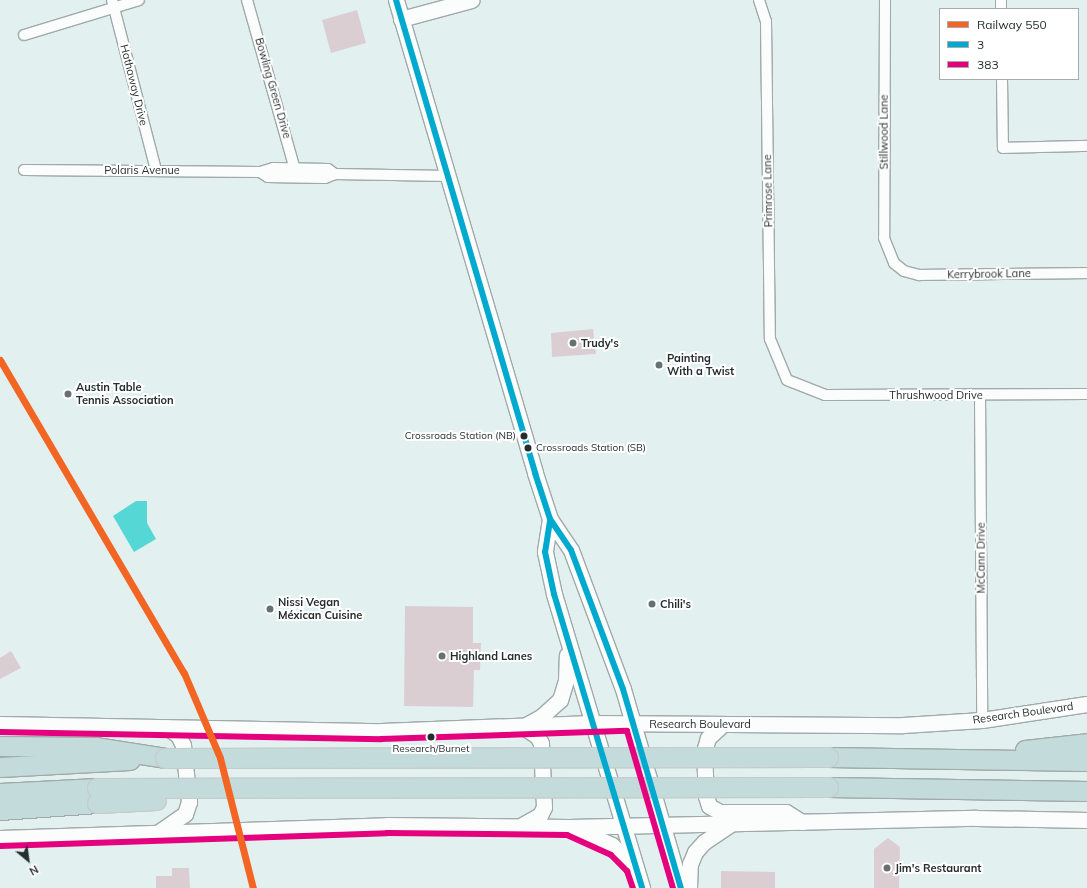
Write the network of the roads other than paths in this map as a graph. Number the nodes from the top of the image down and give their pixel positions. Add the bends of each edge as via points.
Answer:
1 (139, 0) edge
2 (247, 0) edge
3 (396, 0) edge
4 (472, 0) edge
5 (759, 0) edge
6 (885, 0) edge
7 (113, 4) edge
8 (401, 19) junction
9 (24, 35) dead end
10 (1002, 80) edge
11 (1087, 146) edge
12 (24, 170) dead end
13 (156, 170) junction
14 (296, 172) junction
15 (449, 176) junction
16 (894, 263) joint
17 (1087, 273) edge
18 (788, 380) joint
19 (1087, 394) edge
20 (980, 395) junction
21 (550, 519) junction
22 (567, 642) junction
23 (1087, 704) edge
24 (982, 720) junction
25 (592, 723) junction
26 (0, 724) edge
27 (633, 724) junction
28 (723, 724) junction
29 (166, 726) junction
30 (523, 727) junction
31 (1087, 743) edge
32 (0, 746) edge
33 (95, 755) junction
34 (967, 758) junction
35 (1087, 761) edge
36 (0, 767) edge
37 (1087, 791) edge
38 (0, 793) edge
39 (97, 795) junction
40 (0, 810) edge
41 (1087, 820) edge
42 (802, 822) junction
43 (732, 823) junction
44 (661, 825) junction
45 (521, 826) junction
46 (621, 826) junction
47 (569, 827) junction
48 (156, 833) junction
49 (0, 838) edge
50 (634, 867) junction
51 (642, 888) edge
52 (681, 888) edge
53 (689, 888) edge

1 - 7 street
2 - 14 street, Bowling Green Drive
3 - 8 main road
4 - 8 main road
5 - 18 street, Primrose Lane via 766,21 770,339
6 - 16 street, Stillwood Lane via 884,238
7 - 9 street
7 - 13 street, Hathaway Drive
8 - 15 main road
10 - 11 street via 1003,148
12 - 13 street, Polaris Avenue
13 - 14 street, Polaris Avenue via 260,172 273,168
14 - 15 street, Polaris Avenue via 328,169 335,174
15 - 21 main road
16 - 17 street, Kerrybrook Lane via 904,271 919,275
18 - 20 street, Thrushwood Drive via 825,395
19 - 20 street, Thrushwood Drive
20 - 24 street, McCann Drive
21 - 22 main road via 545,552
21 - 27 main road via 571,550
22 - 25 main road
22 - 30 main road via 566,680 560,700 542,716
23 - 24 main road, Research Boulevard
24 - 28 main road, Research Boulevard via 903,725
25 - 27 main road, Research Boulevard
25 - 30 main road, Research Boulevard
25 - 46 main road
26 - 29 main road, Research Boulevard
27 - 28 main road, Research Boulevard
27 - 44 main road
28 - 42 main road via 708,738 704,750 706,796 709,806 720,812 786,812
29 - 30 main road, Research Boulevard via 381,731
29 - 48 main road via 178,736 183,745 189,802 185,814
30 - 45 main road via 537,736 541,743 544,807 540,816
31 - 34 highway
32 - 33 highway
33 - 34 highway, bridge via 165,758
33 - 36 highway
34 - 35 highway
37 - 39 highway, bridge via 828,786 221,789
38 - 39 highway
39 - 40 highway
41 - 42 main road via 976,818
42 - 43 main road
43 - 44 main road
43 - 53 main road via 704,842 695,852 690,864
44 - 46 main road
44 - 52 main road
45 - 47 main road
45 - 48 main road via 387,825
46 - 47 main road
46 - 50 main road
47 - 50 main road via 612,845
48 - 49 main road
50 - 51 main road

